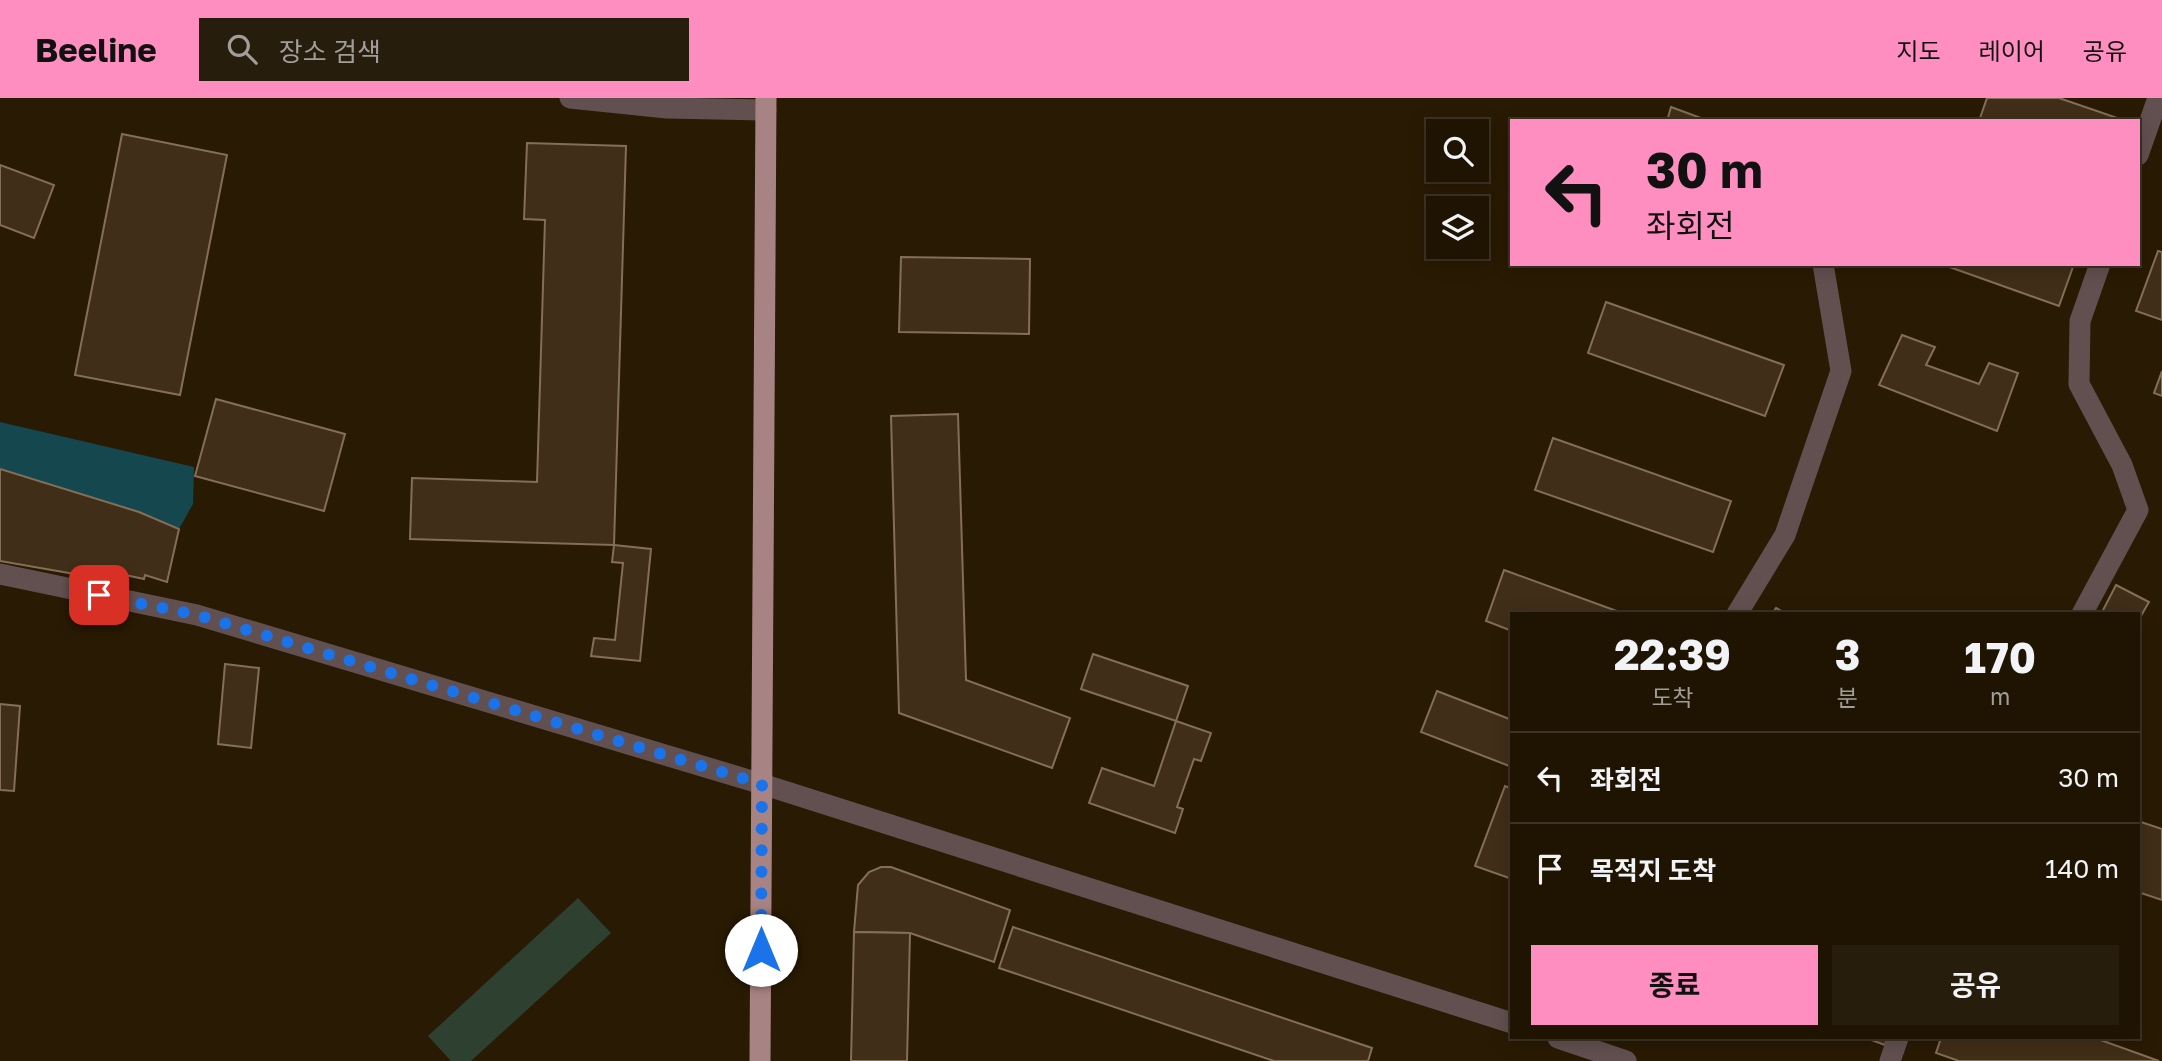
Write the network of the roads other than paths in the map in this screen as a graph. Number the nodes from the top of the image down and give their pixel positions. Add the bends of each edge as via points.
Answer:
1 (569, 98) edge
2 (2158, 98) edge
3 (766, 104) edge
4 (2140, 149) edge
5 (1823, 266) edge
6 (2099, 266) edge
7 (0, 574) edge
8 (1738, 612) edge
9 (2083, 612) edge
10 (762, 784) junction
11 (1510, 1022) edge
12 (1561, 1039) edge
13 (1898, 1039) edge
14 (760, 1061) edge
15 (1626, 1061) edge
16 (1890, 1061) edge

1 - 3 street via 667,108
2 - 4 street
3 - 10 main road
5 - 8 street via 1841,371 1785,535
6 - 9 street via 2080,321 2079,384 2122,465 2138,510
7 - 10 street via 197,615
10 - 11 street
10 - 14 main road
12 - 15 street
13 - 16 street

